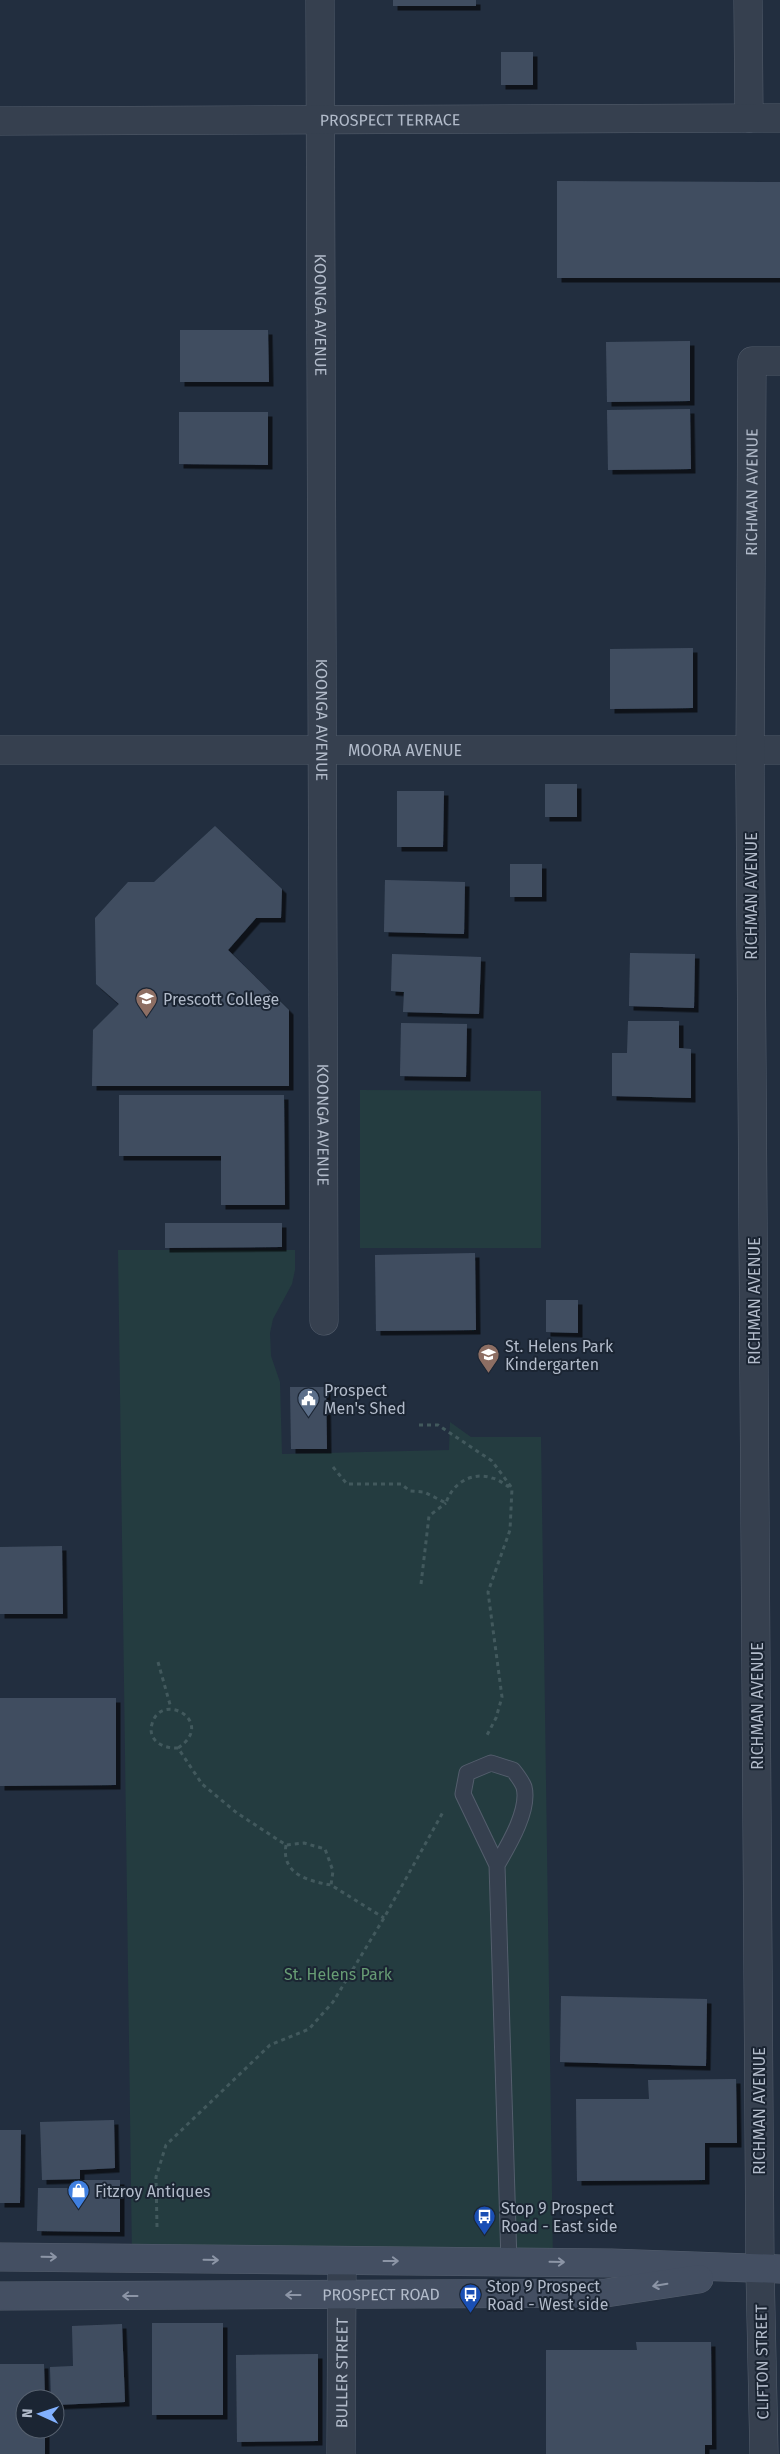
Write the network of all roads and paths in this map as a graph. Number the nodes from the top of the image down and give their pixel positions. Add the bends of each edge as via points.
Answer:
1 (320, 0) edge
2 (748, 0) edge
3 (750, 118) junction
4 (780, 118) edge
5 (320, 120) junction
6 (0, 121) edge
7 (780, 361) edge
8 (750, 749) junction
9 (0, 750) edge
10 (322, 750) junction
11 (780, 750) edge
12 (324, 1321) dead end
13 (419, 1425) dead end
14 (332, 1468) dead end
15 (512, 1488) junction
16 (446, 1503) junction
17 (421, 1584) dead end
18 (158, 1662) dead end
19 (171, 1708) junction
20 (482, 1744) dead end
21 (178, 1748) junction
22 (448, 1805) dead end
23 (286, 1844) junction
24 (497, 1865) junction
25 (331, 1885) junction
26 (384, 1918) junction
27 (157, 2234) dead end
28 (0, 2257) edge
29 (342, 2261) junction
30 (509, 2262) junction
31 (770, 2269) edge
32 (342, 2295) junction
33 (0, 2296) edge
34 (341, 2454) edge
35 (764, 2454) edge

1 - 5 street, KOONGA AVENUE
2 - 3 street
3 - 4 street, PROSPECT TERRACE
3 - 5 street, PROSPECT TERRACE
5 - 6 street, PROSPECT TERRACE
5 - 10 street, KOONGA AVENUE
7 - 8 street, RICHMAN AVENUE via 752,362
8 - 10 street, MOORA AVENUE
8 - 11 street, MOORA AVENUE
8 - 31 street, RICHMAN AVENUE
9 - 10 street, MOORA AVENUE
10 - 12 street, KOONGA AVENUE
13 - 15 path via 438,1425 492,1461
14 - 16 path via 348,1484 401,1484 410,1491 424,1492
15 - 16 path via 491,1477 471,1477 450,1490
15 - 20 path via 510,1530 488,1592 502,1697 496,1718
16 - 17 path via 429,1516
18 - 19 path
19 - 21 path via 183,1712 190,1720 192,1731 187,1743
19 - 21 path via 160,1712 152,1723 152,1734 158,1744 167,1749
21 - 23 path via 202,1784 237,1813
22 - 26 path
23 - 25 path via 284,1854 293,1873 310,1882
23 - 25 path via 304,1843 325,1850 333,1871
24 - 24 lane via 463,1794 467,1773 491,1763 513,1770 524,1788 517,1831
24 - 30 lane
25 - 26 path
26 - 27 path via 332,2002 309,2029 270,2045 166,2145 156,2177
28 -> 29 main road, PROSPECT ROAD
29 -> 30 main road, PROSPECT ROAD
29 - 32 street, BULLER STREET
30 -> 31 main road, PROSPECT ROAD
31 -> 32 main road, PROSPECT ROAD via 606,2293
31 - 35 street, CLIFTON STREET
32 -> 33 main road, PROSPECT ROAD
32 - 34 street, BULLER STREET

